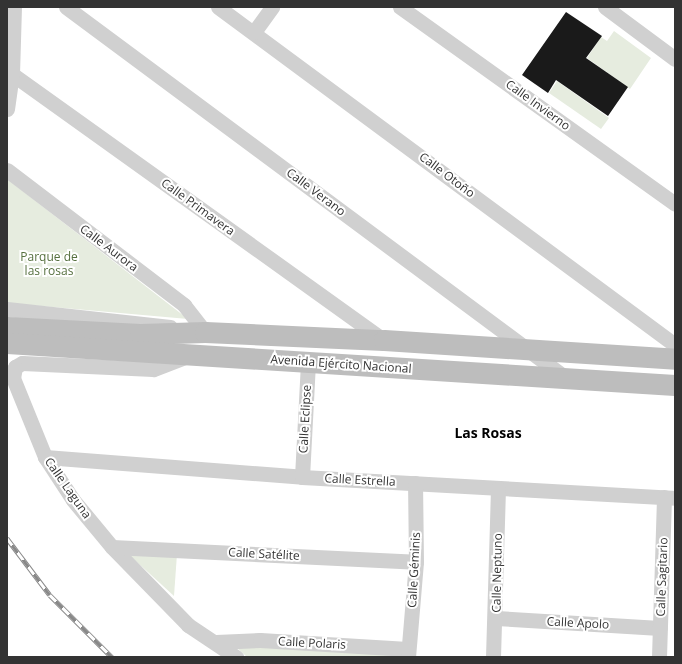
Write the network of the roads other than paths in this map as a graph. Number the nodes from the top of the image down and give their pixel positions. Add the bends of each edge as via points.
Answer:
1 (14, 7) edge
2 (66, 7) edge
3 (218, 7) edge
4 (272, 7) edge
5 (400, 7) edge
6 (605, 7) edge
7 (254, 32) junction
8 (675, 59) edge
9 (12, 74) junction
10 (7, 109) edge
11 (7, 170) edge
12 (675, 204) edge
13 (7, 309) edge
14 (7, 327) edge
15 (202, 332) junction
16 (384, 340) junction
17 (7, 343) edge
18 (675, 345) edge
19 (529, 351) junction
20 (189, 355) junction
21 (675, 359) edge
22 (308, 361) junction
23 (566, 378) junction
24 (675, 385) edge
25 (45, 457) junction
26 (302, 477) junction
27 (415, 483) junction
28 (498, 489) junction
29 (670, 498) edge
30 (112, 547) junction
31 (416, 562) junction
32 (496, 618) junction
33 (660, 628) junction
34 (216, 642) junction
35 (408, 653) edge
36 (236, 657) edge
37 (493, 657) edge
38 (659, 657) edge

1 - 9 street
2 - 19 street, Calle Verano
3 - 7 street, Calle Otoño
4 - 7 street
5 - 12 street, Calle Invierno
6 - 8 street
7 - 18 street, Calle Otoño
9 - 10 street
9 - 16 street, Calle Primavera
11 - 15 street, Calle Aurora via 184,305
13 - 15 street via 143,322
14 - 15 main road, Avenida Ejército Nacional via 140,334
15 - 16 main road, Avenida Ejército Nacional
16 - 19 main road, Avenida Ejército Nacional
17 - 20 main road, Avenida Ejército Nacional
19 - 21 main road, Avenida Ejército Nacional
19 - 23 street, Calle Verano
20 - 22 main road, Avenida Ejército Nacional
20 - 25 street, Calle Laguna via 153,369 22,363 15,367 13,378
22 - 23 main road, Avenida Ejército Nacional
22 - 26 street, Calle Eclipse
23 - 24 main road, Avenida Ejército Nacional
25 - 26 street, Calle Estrella
25 - 30 street, Calle Laguna via 73,500
26 - 27 street, Calle Estrella
27 - 28 street, Calle Estrella
27 - 31 street, Calle Géminis
28 - 29 street, Calle Estrella
28 - 32 street, Calle Neptuno
29 - 33 street, Calle Sagitario
30 - 31 street, Calle Satélite
30 - 34 street, Calle Laguna via 188,625
31 - 35 street, Calle Géminis
32 - 33 street, Calle Apolo
32 - 37 street, Calle Neptuno
33 - 38 street, Calle Sagitario
34 - 35 street, Calle Polaris via 260,640
34 - 36 street, Calle Laguna

